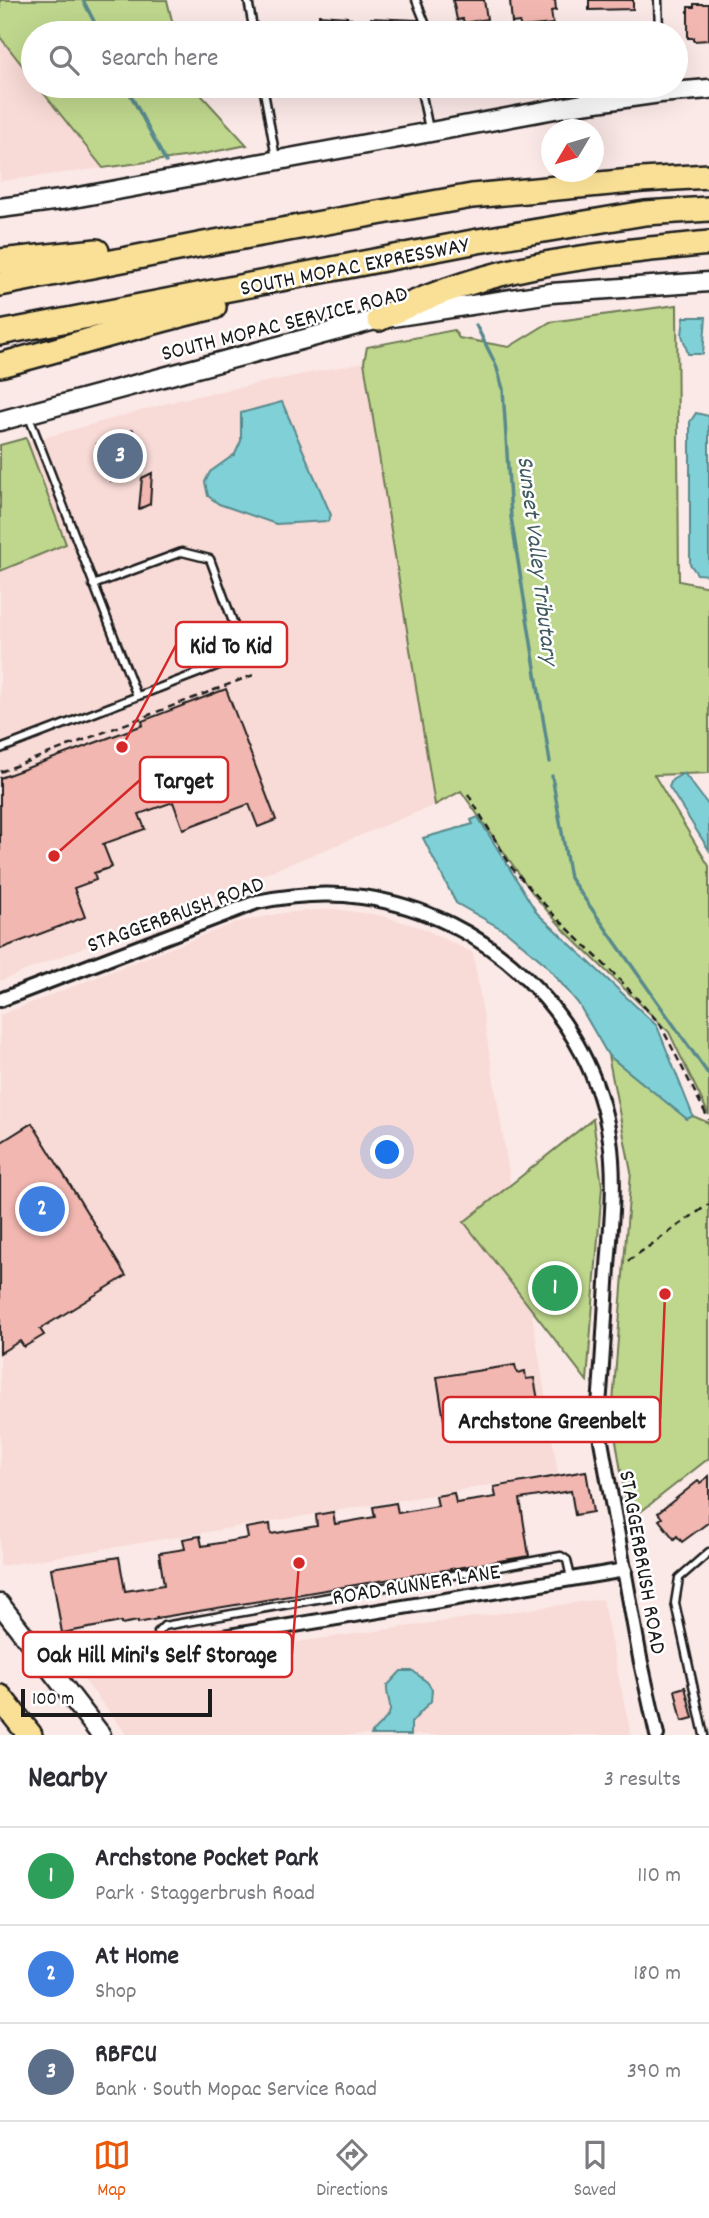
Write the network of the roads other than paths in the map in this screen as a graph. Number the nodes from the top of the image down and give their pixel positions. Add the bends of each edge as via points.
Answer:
1 (248, 0) edge
2 (416, 0) edge
3 (658, 0) edge
4 (252, 21) edge
5 (424, 21) edge
6 (659, 21) edge
7 (688, 89) edge
8 (709, 89) edge
9 (265, 98) edge
10 (422, 98) edge
11 (613, 98) edge
12 (429, 131) junction
13 (276, 160) junction
14 (709, 176) edge
15 (0, 208) edge
16 (709, 209) edge
17 (709, 243) edge
18 (204, 244) junction
19 (0, 261) edge
20 (337, 268) junction
21 (709, 282) edge
22 (0, 284) edge
23 (379, 319) junction
24 (0, 333) edge
25 (0, 365) edge
26 (28, 414) junction
27 (0, 421) edge
28 (93, 585) junction
29 (137, 696) junction
30 (0, 749) edge
31 (0, 1000) edge
32 (709, 1552) edge
33 (625, 1570) junction
34 (571, 1579) junction
35 (0, 1604) edge
36 (159, 1647) junction
37 (48, 1666) junction
38 (0, 1697) edge
39 (0, 1716) edge
40 (14, 1735) edge
41 (30, 1735) edge
42 (102, 1735) edge
43 (657, 1735) edge
44 (704, 1735) edge

1 - 4 lane
2 - 5 lane
3 - 6 lane
7 - 8 main road
9 - 13 lane
10 - 12 lane
11 - 12 main road
12 - 13 main road
13 - 15 main road
14 - 18 highway, SOUTH MOPAC EXPRESSWAY via 472,196
16 - 20 highway, SOUTH MOPAC EXPRESSWAY via 645,214
17 - 23 highway via 537,264 414,301
18 - 19 highway via 157,242
18 - 22 highway, SOUTH MOPAC EXPRESSWAY
20 - 24 highway, SOUTH MOPAC EXPRESSWAY
20 - 25 highway via 255,298 165,318
21 - 23 main road, SOUTH MOPAC SERVICE ROAD via 551,293
23 - 26 main road, SOUTH MOPAC SERVICE ROAD
26 - 27 main road, SOUTH MOPAC SERVICE ROAD
26 - 28 lane
28 - 29 lane
28 - 29 lane via 182,552 210,559 245,656
29 - 30 lane
31 - 33 street, STAGGERBRUSH ROAD via 221,914 302,895 363,897 406,906 477,939 520,971 560,1017 582,1053 610,1137 614,1179 599,1405 601,1441
32 - 44 lane via 679,1578 675,1603
33 - 34 street, ROAD RUNNER LANE
33 - 43 street, STAGGERBRUSH ROAD
34 - 36 street, ROAD RUNNER LANE
34 - 36 lane via 567,1560 561,1556 164,1626 158,1632
35 - 37 main road
36 - 37 street, ROAD RUNNER LANE
37 - 42 main road
38 - 41 highway
39 - 40 highway

